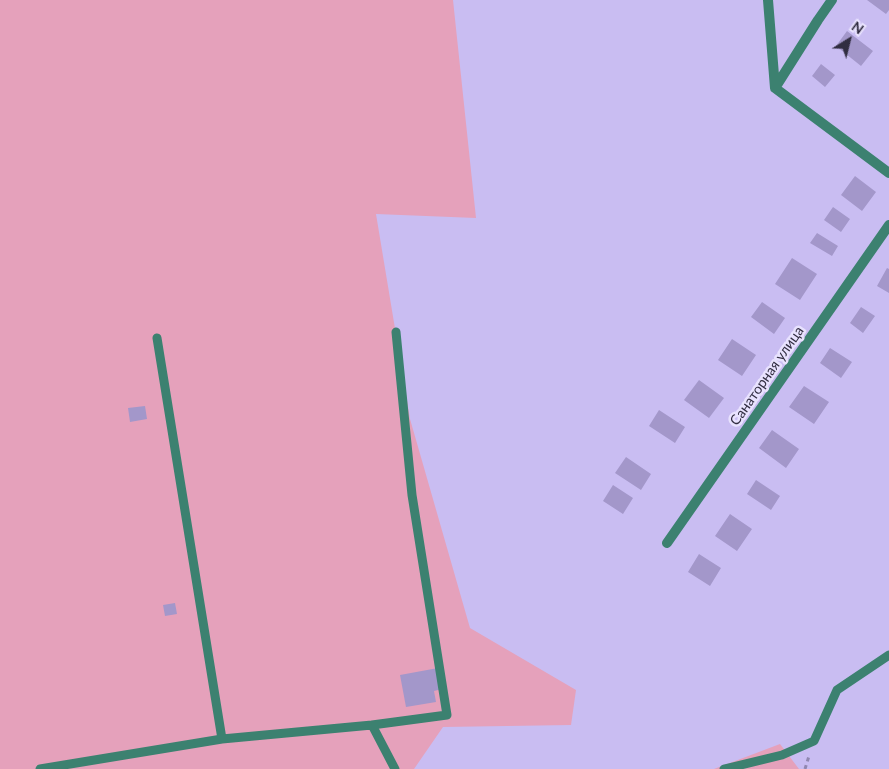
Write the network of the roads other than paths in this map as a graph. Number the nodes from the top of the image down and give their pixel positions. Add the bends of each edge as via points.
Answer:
1 (768, 0) edge
2 (832, 0) edge
3 (775, 88) junction
4 (889, 173) edge
5 (889, 225) edge
6 (396, 332) dead end
7 (157, 338) dead end
8 (667, 543) dead end
9 (889, 655) edge
10 (372, 726) junction
11 (222, 739) junction
12 (40, 769) edge
13 (395, 769) edge
14 (724, 769) edge

1 - 3 street
2 - 3 street
3 - 4 street
5 - 8 street, Санаторная улица
6 - 10 lane via 412,495 447,715
7 - 11 lane
9 - 14 lane via 837,690 814,741 782,755
10 - 11 lane
10 - 13 lane
11 - 12 lane

